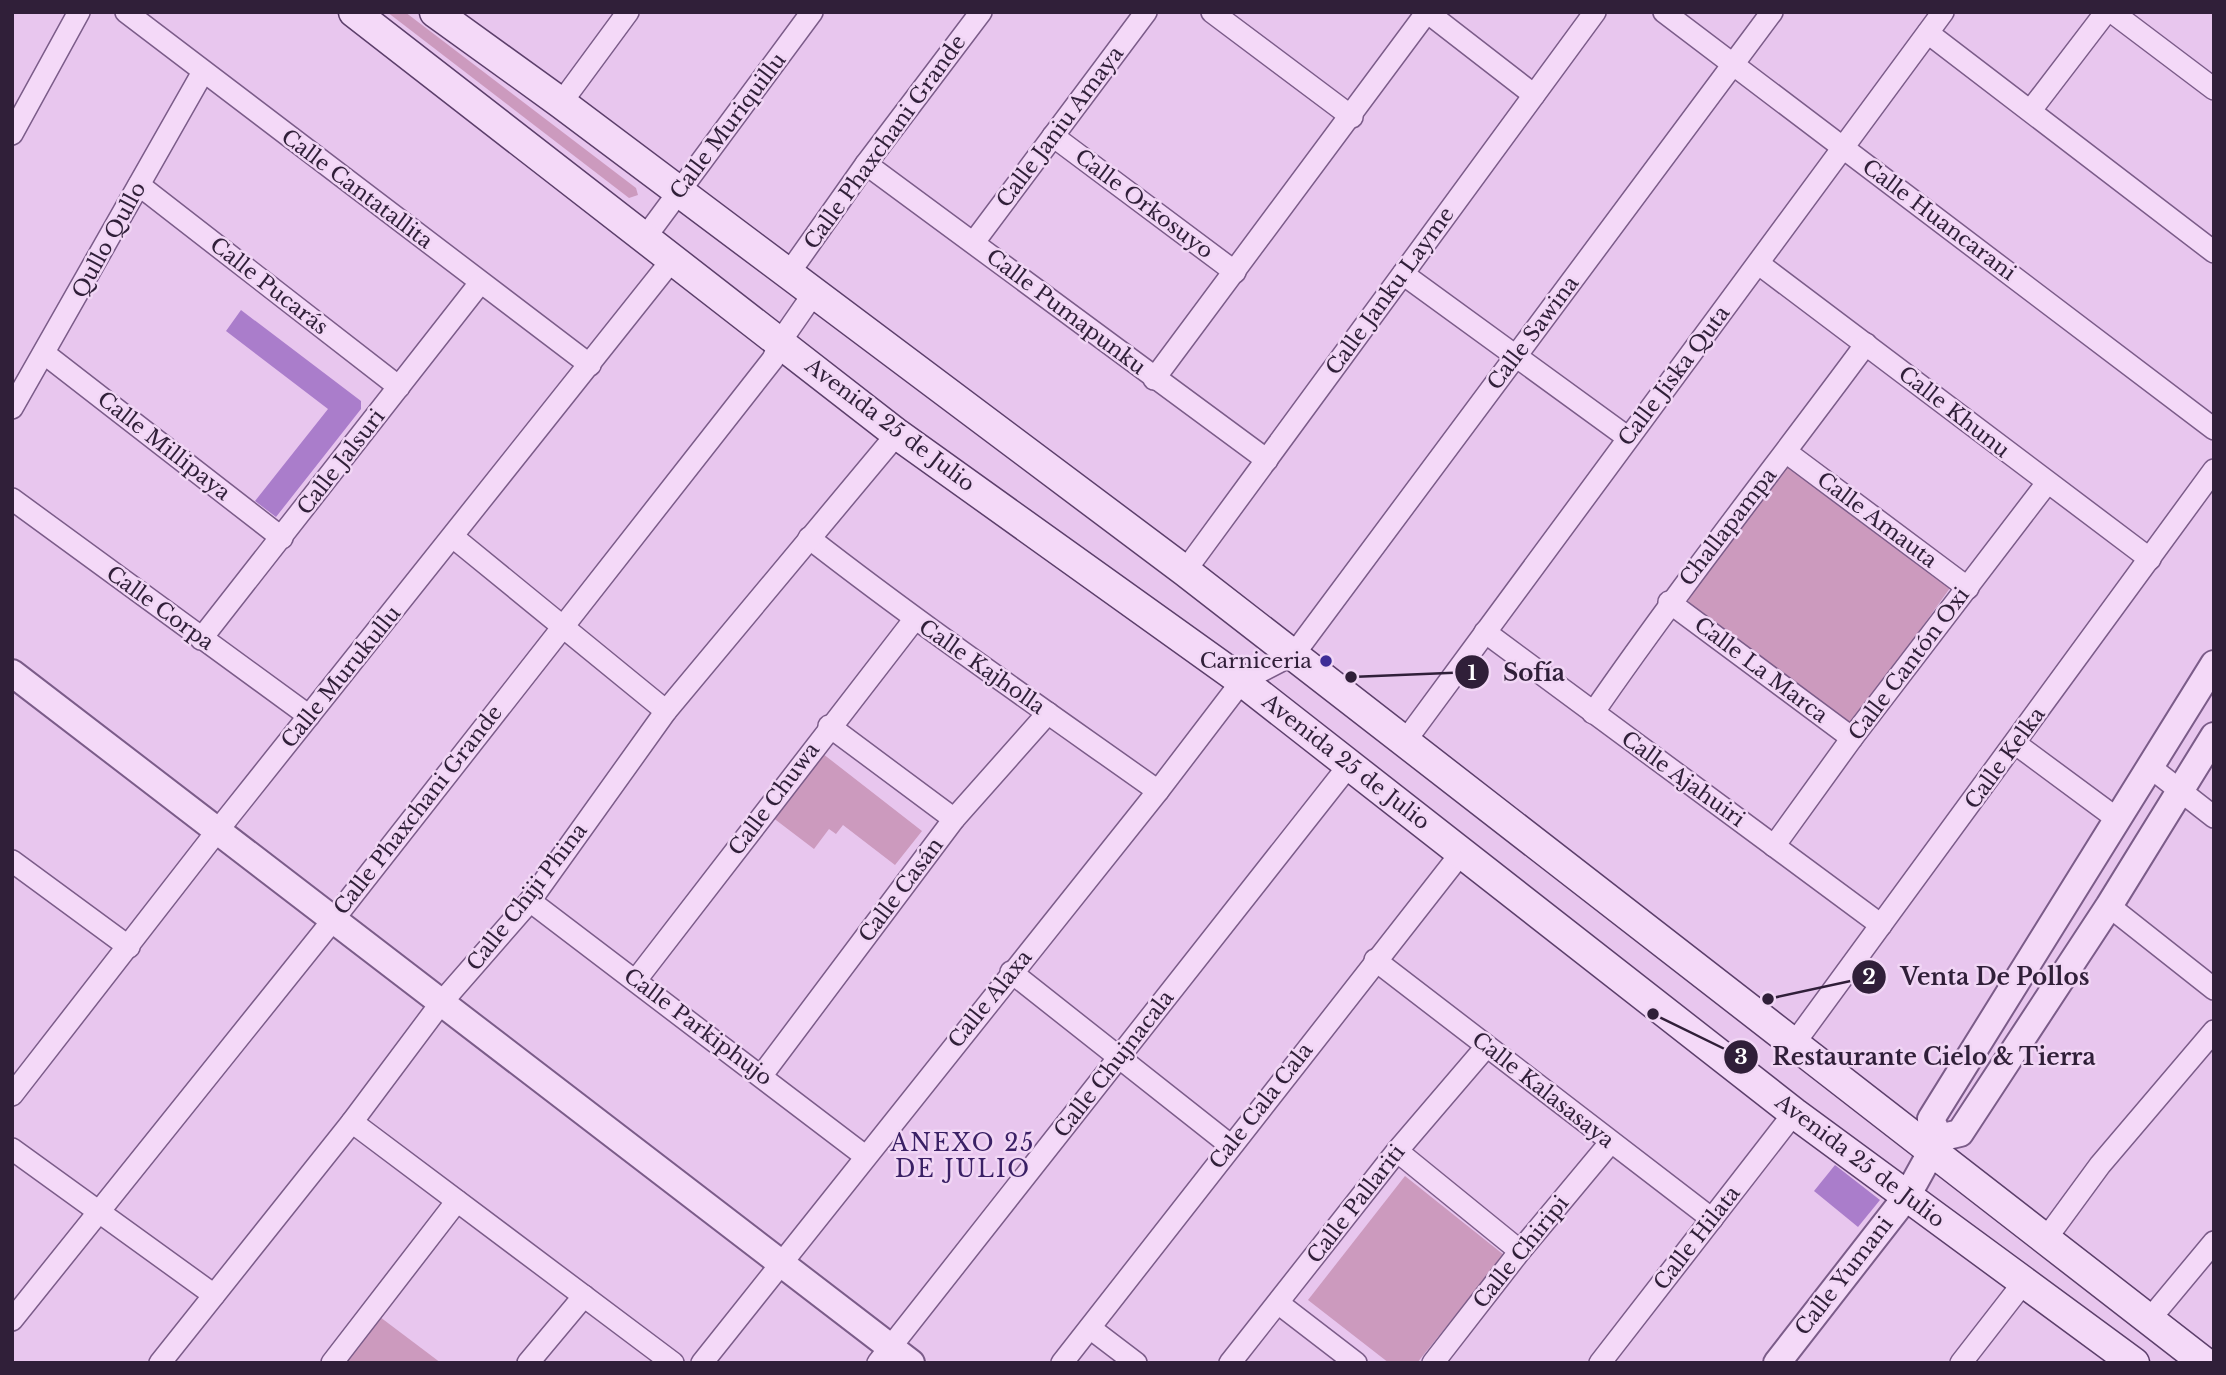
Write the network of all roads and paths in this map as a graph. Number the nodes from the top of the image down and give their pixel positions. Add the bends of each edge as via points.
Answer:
1 (79, 12) edge
2 (126, 12) edge
3 (354, 12) edge
4 (435, 12) edge
5 (628, 12) edge
6 (812, 12) edge
7 (981, 12) edge
8 (1146, 12) edge
9 (1212, 12) edge
10 (1427, 12) edge
11 (1594, 12) edge
12 (1664, 12) edge
13 (1772, 12) edge
14 (1943, 12) edge
15 (2106, 12) edge
16 (2112, 12) edge
17 (1928, 33) junction
18 (1734, 65) junction
19 (203, 72) junction
20 (2214, 89) edge
21 (1534, 95) junction
22 (561, 103) junction
23 (2031, 110) junction
24 (1352, 117) junction
25 (12, 134) edge
26 (1053, 136) junction
27 (1844, 148) junction
28 (866, 164) junction
29 (139, 185) junction
30 (679, 192) junction
31 (643, 239) junction
32 (974, 242) junction
33 (2212, 248) edge
34 (672, 260) junction
35 (1759, 264) junction
36 (1235, 272) junction
37 (789, 273) junction
38 (1402, 274) junction
39 (480, 283) junction
40 (814, 293) junction
41 (780, 342) junction
42 (1866, 344) junction
43 (45, 354) junction
44 (1517, 355) junction
45 (590, 365) junction
46 (1154, 379) junction
47 (399, 387) junction
48 (12, 408) edge
49 (2214, 429) edge
50 (897, 434) junction
51 (1628, 437) junction
52 (1786, 452) junction
53 (1267, 460) junction
54 (2214, 470) edge
55 (2047, 483) junction
56 (12, 499) edge
57 (453, 537) junction
58 (282, 538) junction
59 (809, 538) junction
60 (2150, 559) junction
61 (1185, 570) junction
62 (1968, 588) junction
63 (1669, 602) junction
64 (914, 620) junction
65 (560, 628) junction
66 (1485, 632) junction
67 (201, 639) junction
68 (1294, 654) junction
69 (2214, 664) edge
70 (12, 673) edge
71 (1242, 681) junction
72 (666, 711) junction
73 (1048, 713) junction
74 (1593, 713) junction
75 (309, 716) junction
76 (829, 726) junction
77 (2214, 736) edge
78 (1852, 738) junction
79 (1406, 740) junction
80 (2016, 744) junction
81 (1350, 764) junction
82 (2150, 767) junction
83 (2180, 789) junction
84 (1158, 791) junction
85 (2214, 817) edge
86 (2116, 818) junction
87 (954, 819) junction
88 (218, 830) junction
89 (1774, 846) junction
90 (1462, 852) junction
91 (14, 865) edge
92 (530, 901) junction
93 (2109, 906) junction
94 (333, 920) junction
95 (1881, 925) junction
96 (129, 947) junction
97 (1375, 960) junction
98 (1011, 972) junction
99 (636, 981) junction
100 (2214, 989) edge
101 (441, 1003) junction
102 (2214, 1031) edge
103 (1793, 1045) junction
104 (1486, 1047) junction
105 (1120, 1057) junction
106 (762, 1075) junction
107 (12, 1095) edge
108 (1794, 1112) junction
109 (352, 1122) junction
110 (1610, 1143) junction
111 (1230, 1145) junction
112 (1935, 1145) junction
113 (12, 1149) edge
114 (1397, 1151) junction
115 (865, 1156) junction
116 (1907, 1196) junction
117 (457, 1201) junction
118 (98, 1212) junction
119 (1712, 1219) junction
120 (2045, 1240) junction
121 (2214, 1242) edge
122 (1520, 1251) junction
123 (780, 1263) junction
124 (2024, 1283) junction
125 (214, 1295) junction
126 (584, 1296) junction
127 (1278, 1303) junction
128 (12, 1320) edge
129 (2149, 1320) junction
130 (1090, 1328) junction
131 (884, 1355) edge
132 (160, 1363) edge
133 (332, 1363) edge
134 (528, 1363) edge
135 (674, 1363) edge
136 (702, 1363) edge
137 (911, 1363) edge
138 (1062, 1363) edge
139 (1136, 1363) edge
140 (1230, 1363) edge
141 (1356, 1363) edge
142 (1433, 1363) edge
143 (1600, 1363) edge
144 (1777, 1363) edge
145 (1961, 1363) edge
146 (2134, 1363) edge
147 (2205, 1363) edge

1 - 25 street
2 - 19 street, Calle Cantatallita
3 - 31 main road, Avenida 25 de Julio
4 - 22 main road
5 - 22 street
6 - 30 street, Calle Muriquillu
7 - 28 street, Calle Phaxchani Grande
8 - 26 street, Calle Janiu Amaya
9 - 24 street
10 - 21 street
10 - 24 street
11 - 21 street, Calle Janku Layme
12 - 18 street, Calle Huancarani
13 - 18 street, Calle Sawina
14 - 17 street, Calle Jiska Quta
15 - 23 street
16 - 20 street
17 - 23 street
17 - 27 street, Calle Jiska Quta
18 - 27 street, Calle Huancarani
18 - 44 street, Calle Sawina
19 - 29 street, Qullo Qullo
19 - 39 street, Calle Cantatallita
21 - 38 street, Calle Janku Layme
22 - 30 main road
23 - 33 street
24 - 36 street
26 - 32 street, Calle Janiu Amaya
26 - 36 street, Calle Orkosuyo
27 - 35 street, Calle Jiska Quta
27 - 49 street, Calle Huancarani
28 - 32 street, Calle Pumapunku
28 - 37 street, Calle Phaxchani Grande
29 - 43 street, Qullo Qullo
29 - 47 street, Calle Pucarás
30 - 31 street, Calle Muriquillu
30 - 37 main road
31 - 34 main road, Avenida 25 de Julio
32 - 46 street, Calle Pumapunku
34 - 41 main road, Avenida 25 de Julio
34 - 45 street, Calle Murukullu
35 - 42 street, Calle Khunu
35 - 51 street, Calle Jiska Quta
36 - 46 street
37 - 40 main road
38 - 44 street
38 - 53 street, Calle Janku Layme
39 - 45 street, Calle Cantatallita
39 - 47 street, Calle Jalsuri
40 - 41 street, Calle Phaxchani Grande
40 - 61 main road
41 - 50 main road, Avenida 25 de Julio
41 - 65 street, Calle Phaxchani Grande via 773,359
42 - 52 street, Challapampa
42 - 55 street, Calle Khunu
43 - 48 street, Qullo Qullo
43 - 58 street, Calle Millipaya
44 - 51 street
44 - 68 street, Calle Sawina
45 - 57 street, Calle Murukullu
46 - 53 street, Calle Pumapunku
47 - 58 street, Calle Jalsuri
50 - 59 street, Calle Chiji Phina
50 - 71 main road, Avenida 25 de Julio
51 - 66 street, Calle Jiska Quta
52 - 62 street, Calle Amauta
52 - 63 street, Challapampa
53 - 61 street, Calle Janku Layme
54 - 60 street, Calle Kelka
55 - 60 street, Calle Khunu
55 - 62 street, Calle Cantón Oxi
56 - 67 street, Calle Corpa
57 - 65 street
57 - 75 street, Calle Murukullu
58 - 67 street, Calle Jalsuri
59 - 64 street, Calle Kajholla
59 - 72 street, Calle Chiji Phina
60 - 80 street, Calle Kelka
61 - 68 main road
62 - 78 street, Calle Cantón Oxi
63 - 74 street, Challapampa
63 - 78 street, Calle La Marca
64 - 73 street, Calle Kajholla
64 - 76 street, Calle Chuwa
65 - 72 street
65 - 94 street, Calle Phaxchani Grande
66 - 74 street, Calle Ajahuiri
66 - 79 street, Calle Jiska Quta
67 - 75 street, Calle Corpa
68 - 71 street, Calle Alaxa
68 - 79 main road
69 - 82 street
70 - 88 street
71 - 81 main road, Avenida 25 de Julio
71 - 84 street, Calle Alaxa
72 - 92 street, Calle Chiji Phina
73 - 84 street, Calle Kajholla
73 - 87 street, Calle Casán
74 - 89 street, Calle Ajahuiri
75 - 88 street, Calle Murukullu
76 - 87 street
76 - 99 street, Calle Chuwa
77 - 83 street
78 - 89 street, Calle Cantón Oxi
79 - 103 main road
80 - 86 street
80 - 95 street, Calle Kelka
81 - 90 main road, Avenida 25 de Julio
81 - 105 street, Calle Chujnacala
82 - 83 street
82 - 86 street
83 - 85 street
83 - 93 street
84 - 98 street, Calle Alaxa
86 - 112 street via 1931,1119
87 - 106 street, Calle Casán
88 - 94 street
88 - 96 street, Calle Murukullu
89 - 95 street, Calle Ajahuiri
90 - 97 street, Cale Cala Cala
90 - 108 main road, Avenida 25 de Julio
91 - 96 street
92 - 99 street, Calle Parkiphujo
92 - 101 street, Calle Chiji Phina
93 - 100 street
93 - 112 street via 1959,1133
94 - 101 street
94 - 118 street, Calle Phaxchani Grande
95 - 103 street, Calle Kelka
96 - 107 street, Calle Murukullu
97 - 104 street, Calle Kalasasaya
97 - 111 street, Cale Cala Cala
98 - 105 street
98 - 115 street, Calle Alaxa
99 - 106 street, Calle Parkiphujo
101 - 109 street, Calle Chiji Phina
101 - 123 street
102 - 120 street via 2101,1165
103 - 112 main road
104 - 110 street, Calle Kalasasaya
104 - 114 street, Calle Pallariti
105 - 111 street
105 - 131 street, Calle Chujnacala
106 - 115 street, Calle Parkiphujo
108 - 116 main road, Avenida 25 de Julio
108 - 119 street, Calle Hilata
109 - 117 street
109 - 125 street, Calle Chiji Phina
110 - 119 street, Calle Kalasasaya
110 - 122 street, Calle Chiripi
111 - 130 street, Cale Cala Cala
112 - 116 street, Calle Yumani
112 - 120 main road
113 - 118 street
114 - 122 street
114 - 127 street, Calle Pallariti
115 - 123 street, Calle Alaxa
116 - 124 main road, Avenida 25 de Julio
116 - 144 street, Calle Yumani
117 - 126 street
117 - 133 street
118 - 125 street
118 - 128 street, Calle Phaxchani Grande
119 - 143 street, Calle Hilata
120 - 129 main road
121 - 129 street
122 - 142 street, Calle Chiripi
123 - 131 street
123 - 136 street, Calle Alaxa
124 - 145 street
124 - 146 main road, Avenida 25 de Julio
125 - 132 street, Calle Chiji Phina
126 - 134 street
126 - 135 street
127 - 140 street, Calle Pallariti
127 - 141 street
129 - 147 main road
130 - 138 street, Cale Cala Cala
130 - 139 street
131 - 137 street

